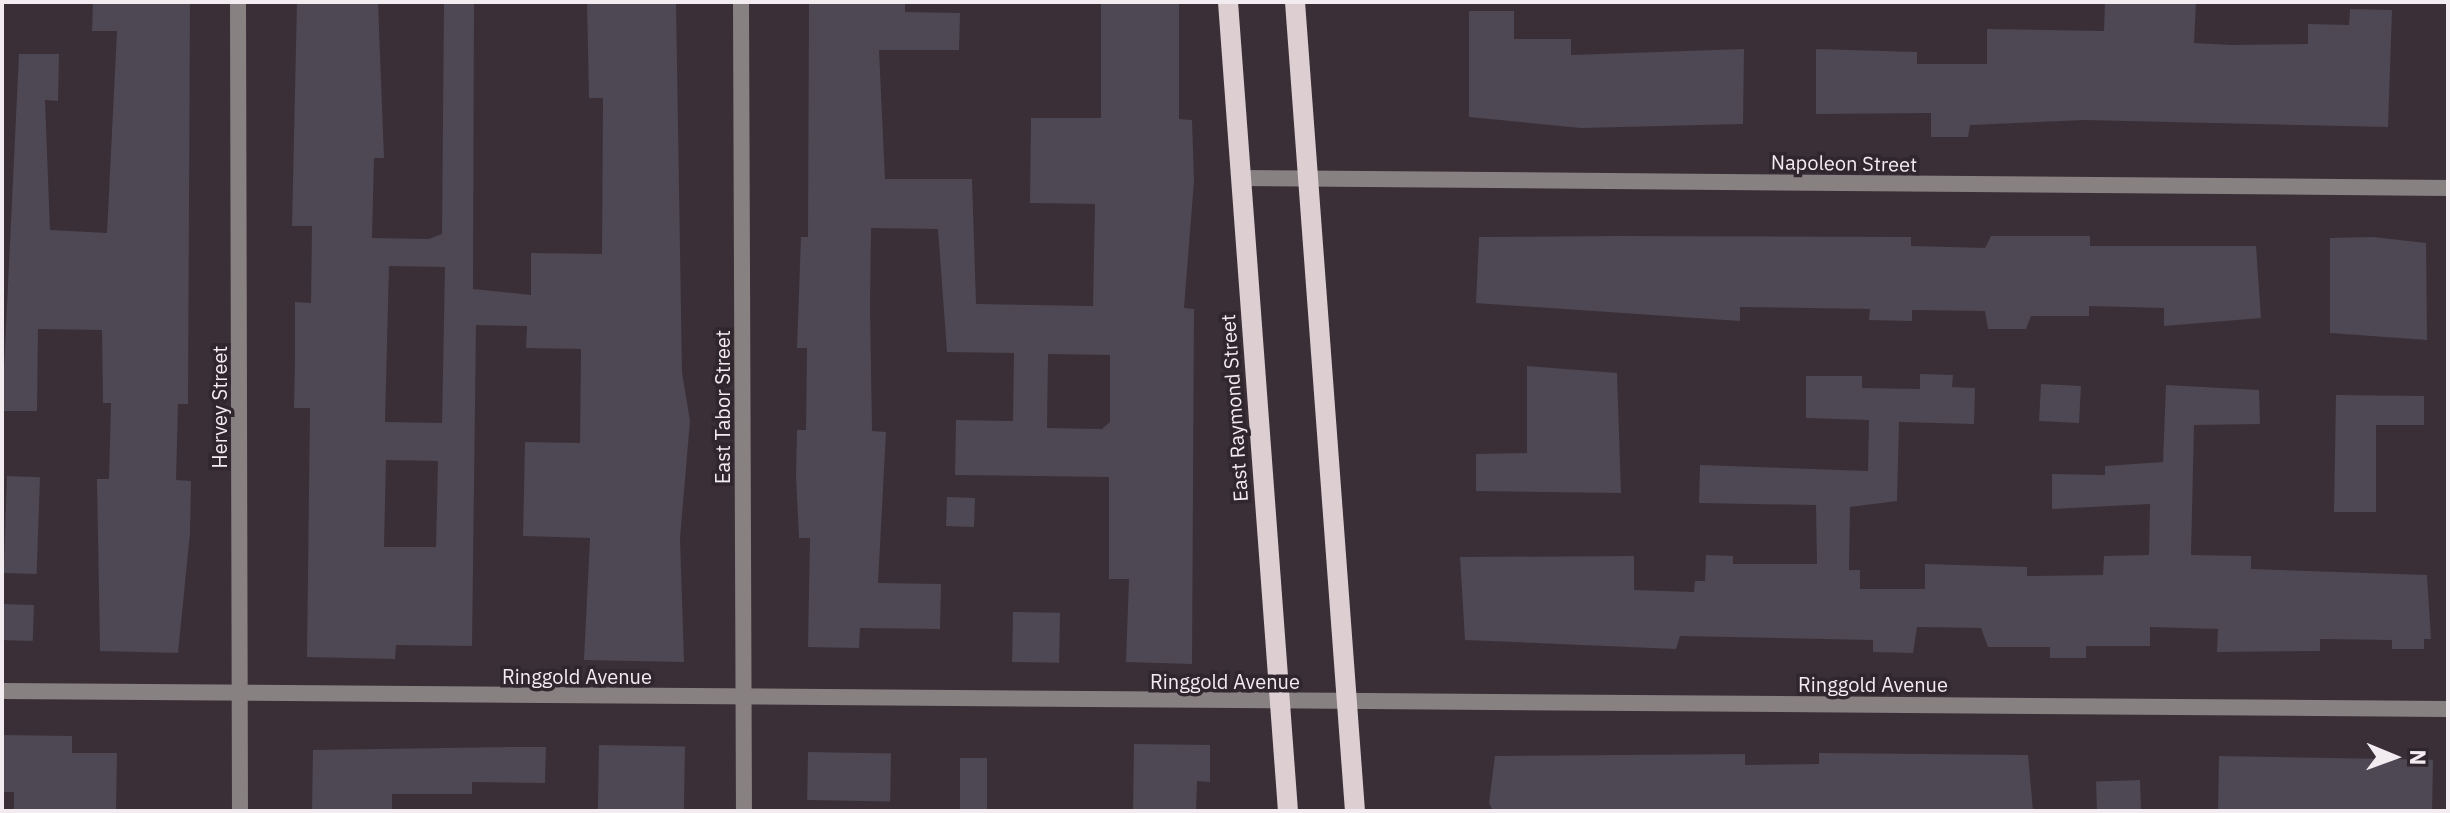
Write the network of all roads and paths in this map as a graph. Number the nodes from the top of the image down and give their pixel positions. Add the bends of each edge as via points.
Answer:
1 (238, 2) edge
2 (741, 2) edge
3 (1228, 2) edge
4 (1295, 2) edge
5 (1240, 178) junction
6 (1307, 178) junction
7 (2448, 188) edge
8 (2, 691) edge
9 (240, 694) junction
10 (743, 697) junction
11 (1279, 701) junction
12 (1347, 702) junction
13 (2448, 709) edge
14 (240, 811) edge
15 (744, 811) edge
16 (1288, 811) edge
17 (1355, 811) edge

1 - 9 street, Hervey Street
2 - 10 street, East Tabor Street
3 - 5 main road, East Raymond Street
4 - 6 main road
5 - 6 street, Napoleon Street
5 - 11 main road, East Raymond Street
6 - 7 street, Napoleon Street
6 - 12 main road
8 - 9 street, Ringgold Avenue
9 - 10 street, Ringgold Avenue
9 - 14 street, Hervey Street
10 - 11 street, Ringgold Avenue
10 - 15 street, East Tabor Street
11 - 12 street, Ringgold Avenue
11 - 16 main road, East Raymond Street
12 - 13 street, Ringgold Avenue
12 - 17 main road

